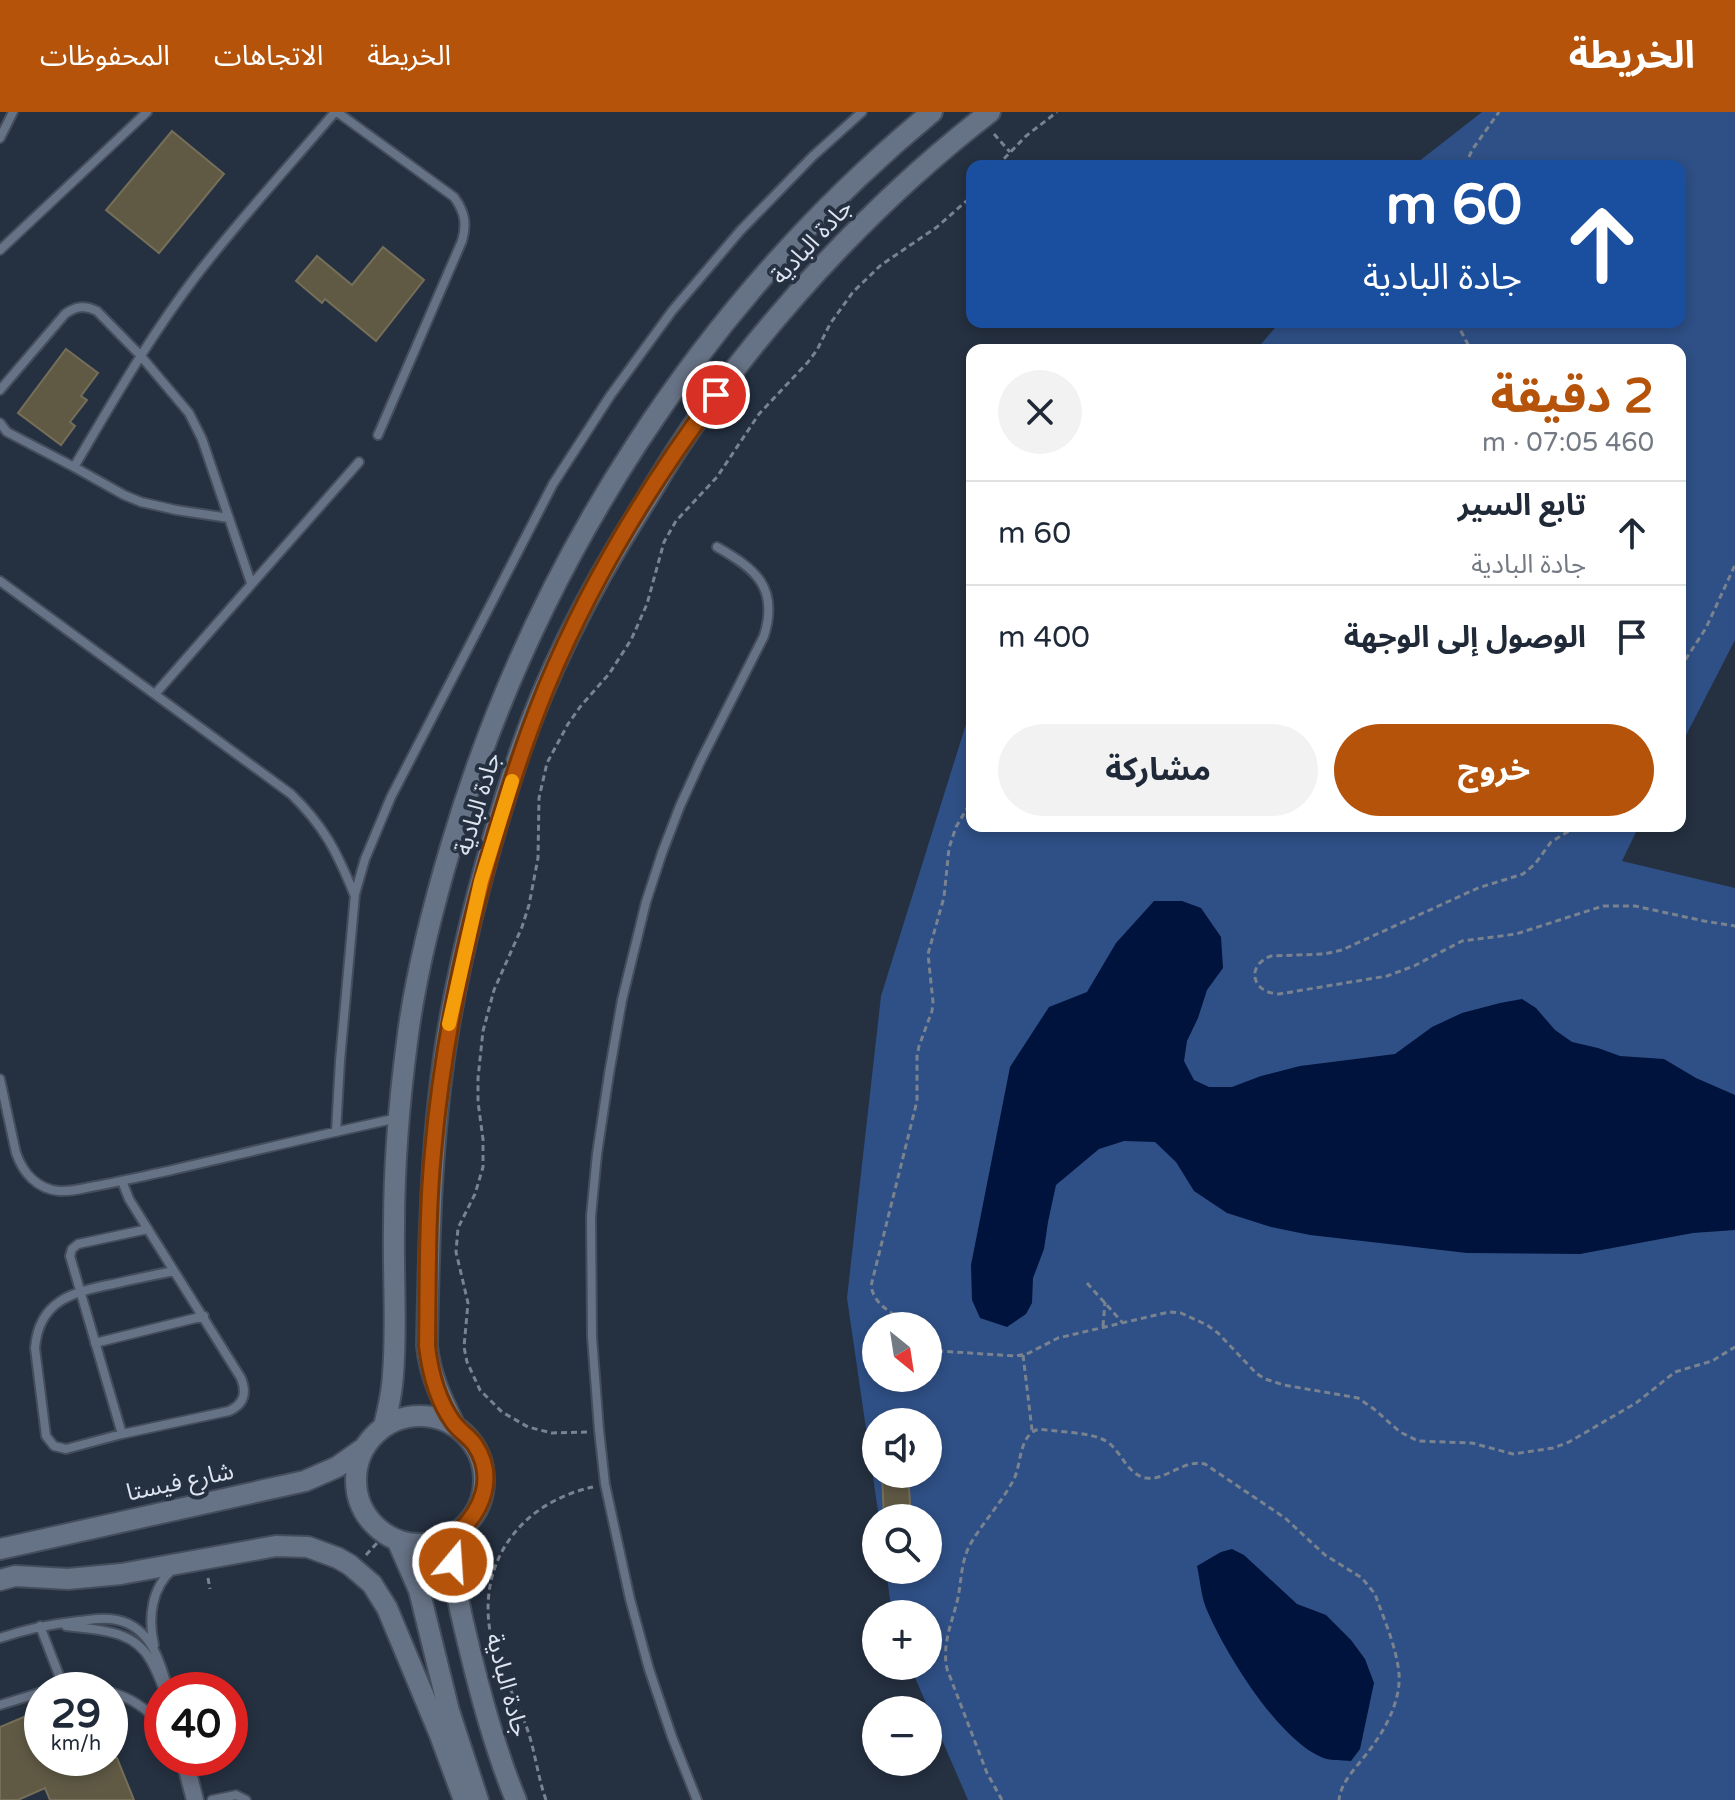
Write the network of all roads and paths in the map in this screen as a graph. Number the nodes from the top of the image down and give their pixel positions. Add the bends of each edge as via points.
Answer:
1 (13, 112) edge
2 (147, 112) edge
3 (336, 112) edge
4 (862, 112) edge
5 (932, 112) edge
6 (1057, 112) edge
7 (1499, 112) edge
8 (986, 115) edge
9 (0, 138) edge
10 (1010, 152) junction
11 (1003, 160) edge
12 (1468, 160) edge
13 (966, 201) edge
14 (0, 250) edge
15 (140, 355) junction
16 (0, 390) edge
17 (0, 423) edge
18 (378, 435) dead end
19 (359, 462) dead end
20 (74, 467) junction
21 (229, 518) junction
22 (717, 547) dead end
23 (1735, 565) edge
24 (0, 581) edge
25 (251, 583) junction
26 (1686, 659) edge
27 (155, 694) junction
28 (966, 810) edge
29 (1567, 832) edge
30 (355, 894) junction
31 (1735, 926) edge
32 (0, 1079) edge
33 (399, 1118) junction
34 (336, 1132) junction
35 (122, 1181) junction
36 (148, 1229) junction
37 (174, 1271) junction
38 (1087, 1283) dead end
39 (79, 1291) junction
40 (1105, 1302) junction
41 (891, 1312) edge
42 (204, 1316) junction
43 (1123, 1323) junction
44 (1102, 1328) junction
45 (95, 1343) junction
46 (1735, 1347) edge
47 (942, 1351) edge
48 (1023, 1355) junction
49 (454, 1424) junction
50 (384, 1426) junction
51 (599, 1430) junction
52 (1032, 1432) junction
53 (122, 1434) junction
54 (364, 1448) junction
55 (605, 1484) junction
56 (456, 1534) junction
57 (397, 1540) junction
58 (0, 1549) edge
59 (180, 1564) junction
60 (7, 1578) edge
61 (54, 1624) junction
62 (40, 1626) junction
63 (0, 1638) edge
64 (156, 1653) junction
65 (58, 1672) edge
66 (157, 1672) edge
67 (161, 1672) edge
68 (24, 1698) edge
69 (0, 1705) edge
70 (189, 1776) edge
71 (195, 1800) edge
72 (212, 1800) edge
73 (246, 1800) edge
74 (464, 1800) edge
75 (478, 1800) edge
76 (516, 1800) edge
77 (546, 1800) edge
78 (697, 1800) edge
79 (1002, 1800) edge
80 (1339, 1800) edge

1 - 9 lane
2 - 14 lane
3 - 15 lane via 198,274
3 - 18 lane via 454,197 465,218 462,241
4 - 30 lane via 740,231 610,396 553,484 391,797
5 - 33 street, جادة البادية via 848,187 737,307 640,438 558,578 491,726 448,854 407,1039
6 - 10 path
7 - 12 path
8 - 10 path
8 - 49 street, جادة البادية via 853,235 730,375 611,556 547,686 520,753 481,881 440,1084 427,1346 436,1387
10 - 11 path
13 - 51 path via 853,292 808,362 759,414 717,477 676,521 631,640 568,724 547,763 529,905 483,1031 478,1078 483,1167 458,1228 456,1252 468,1303 464,1347 480,1390 502,1412 540,1431
15 - 16 lane via 97,311 77,307 65,314
15 - 20 lane
15 - 21 lane via 197,428
17 - 20 lane via 7,432
19 - 25 lane
20 - 21 lane via 141,502
21 - 25 lane
22 - 51 lane via 743,561 759,578 768,601 767,625 662,853 622,1000 591,1216
23 - 26 path
24 - 27 lane
25 - 27 lane
27 - 30 lane via 311,813
28 - 41 path via 949,848 944,897 928,954 933,1002 917,1056 917,1101 871,1286 879,1304
29 - 31 path via 1516,877 1478,888 1342,950 1265,957 1255,971 1256,982 1263,991 1279,994 1387,976 1462,941 1516,934 1603,906 1635,906
30 - 34 lane
32 - 35 lane via 20,1165 36,1183 72,1191
33 - 34 lane
33 - 50 street, جادة البادية via 394,1367
34 - 35 lane
35 - 36 lane
36 - 37 lane
36 - 39 lane via 75,1246 70,1260
37 - 39 lane
37 - 42 lane
38 - 40 path
39 - 45 lane
39 - 53 lane via 48,1312 36,1336 46,1436 54,1446 66,1449
40 - 43 path
40 - 44 path
42 - 45 lane
42 - 53 lane via 245,1387 242,1402 229,1411
43 - 44 path
43 - 46 path via 1181,1313 1218,1333 1265,1379 1358,1398 1418,1441 1472,1443 1513,1454 1569,1442 1643,1398 1675,1372 1712,1361
44 - 48 path via 1054,1339
45 - 53 lane
47 - 48 path
48 - 52 path
49 - 50 street via 419,1415
49 - 56 street via 477,1447 485,1478 478,1510
50 - 54 street
51 - 55 lane
52 - 79 path via 1015,1478 967,1550 945,1650 947,1669
52 - 80 path via 1102,1439 1144,1478 1190,1463 1205,1464 1367,1583 1384,1620 1399,1679 1385,1727 1343,1784
54 - 57 street via 356,1472 359,1501 374,1525
54 - 58 street, شارع فيستا via 305,1481
55 - 77 path via 559,1497 521,1524 496,1563 490,1586 495,1652 525,1723
55 - 78 lane via 649,1669
56 - 57 street via 427,1544
56 - 76 street, جادة البادية via 456,1592 482,1700
57 - 75 street via 419,1590
59 - 60 street via 94,1578
59 - 64 lane via 163,1578 155,1595 151,1619
59 - 74 street via 292,1546 323,1552 361,1574 395,1624
61 - 62 lane
61 - 64 lane via 121,1621 143,1633
61 - 66 lane via 112,1632 135,1642
62 - 63 lane
62 - 65 lane
64 - 67 lane
68 - 69 lane
70 - 71 street
72 - 73 lane via 236,1795

